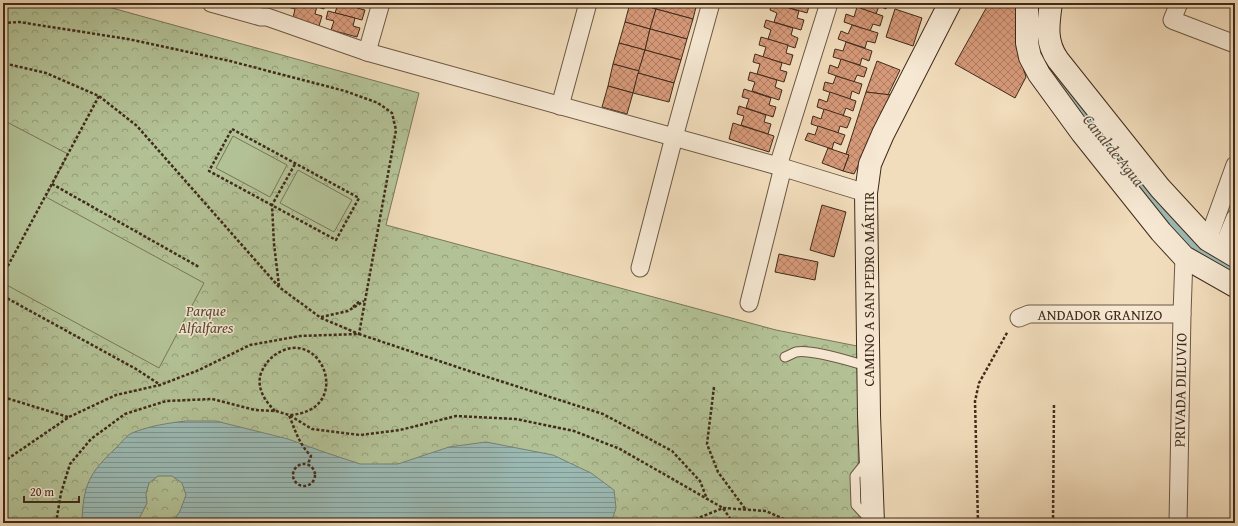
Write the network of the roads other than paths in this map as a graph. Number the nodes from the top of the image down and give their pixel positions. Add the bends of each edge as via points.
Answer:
1 (211, 3) edge
2 (381, 3) edge
3 (588, 3) edge
4 (710, 3) edge
5 (829, 3) edge
6 (950, 3) edge
7 (1027, 3) edge
8 (1051, 3) edge
9 (1179, 3) edge
10 (263, 10) edge
11 (1235, 44) edge
12 (367, 52) junction
13 (560, 106) junction
14 (674, 137) junction
15 (1235, 165) edge
16 (781, 166) junction
17 (866, 193) junction
18 (1235, 218) edge
19 (1222, 248) edge
20 (1184, 257) junction
21 (640, 268) dead end
22 (1235, 286) edge
23 (749, 303) dead end
24 (1182, 314) junction
25 (1019, 318) road end
26 (785, 357) dead end
27 (868, 366) junction
28 (873, 523) edge
29 (1178, 523) edge

1 - 10 street
2 - 12 street
3 - 13 street
4 - 14 street
5 - 16 street
6 - 17 main road, CAMINO A SAN PEDRO MÁRTIR via 883,134 870,164
7 - 20 main road via 1027,43 1030,57 1039,74 1082,133
8 - 19 main road via 1048,33 1052,52 1160,188
9 - 11 street via 1172,20
10 - 12 street via 267,16
12 - 13 street
13 - 14 street
14 - 16 street
14 - 21 street
15 - 19 street
16 - 17 street
16 - 23 street
17 - 27 main road, CAMINO A SAN PEDRO MÁRTIR
18 - 19 street
20 - 22 main road
20 - 24 street, PRIVADA DILUVIO
24 - 25 street, ANDADOR GRANIZO via 1029,314
24 - 29 street, PRIVADA DILUVIO
26 - 27 lane via 796,352 807,352
27 - 28 main road, CAMINO A SAN PEDRO MÁRTIR

